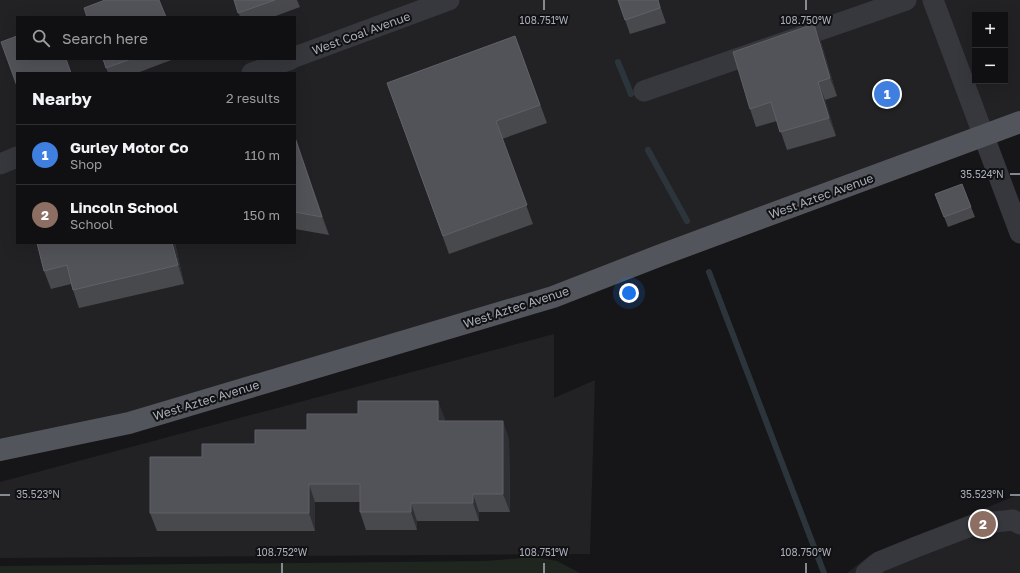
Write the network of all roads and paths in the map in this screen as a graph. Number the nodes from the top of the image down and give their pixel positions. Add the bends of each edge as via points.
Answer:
1 (449, 0) edge
2 (906, 0) edge
3 (933, 0) edge
4 (296, 57) edge
5 (288, 60) edge
6 (255, 72) edge
7 (644, 91) dead end
8 (1020, 122) edge
9 (984, 136) junction
10 (16, 158) edge
11 (0, 164) edge
12 (1020, 233) edge
13 (0, 450) edge
14 (1020, 524) edge
15 (866, 573) edge

1 - 4 street, West Coal Avenue
2 - 7 street
3 - 9 street
5 - 6 street
8 - 9 main road, West Aztec Avenue
9 - 12 street
9 - 13 main road, West Aztec Avenue via 553,297 130,423
10 - 11 street
14 - 15 street via 1013,520 976,524 879,562

